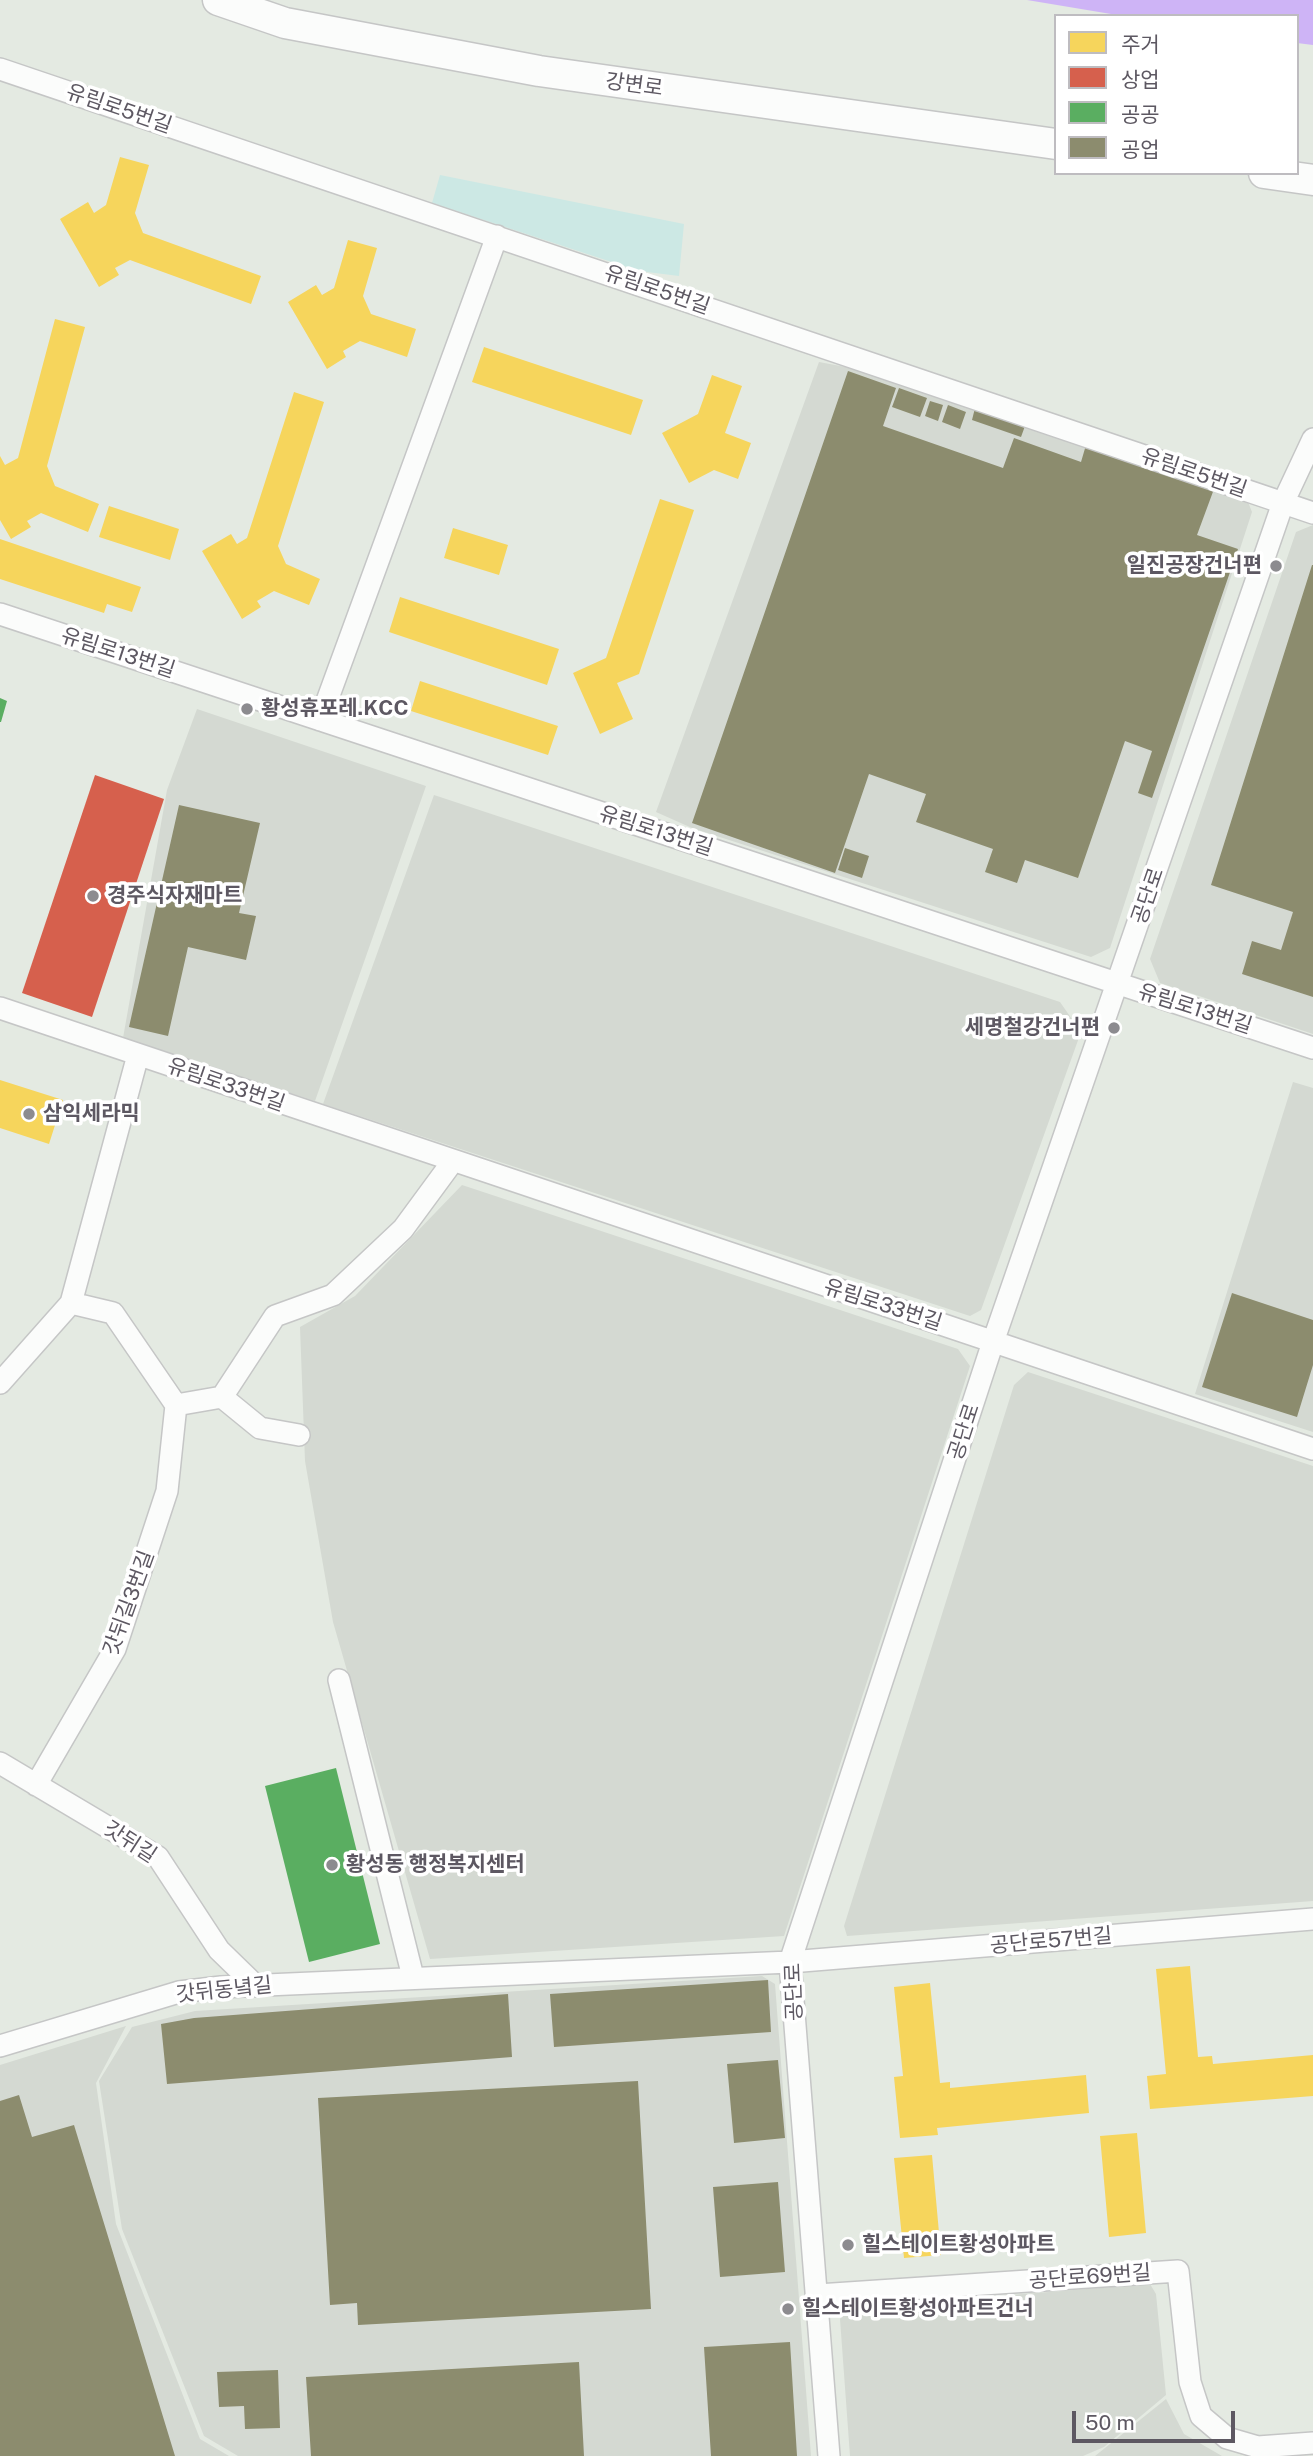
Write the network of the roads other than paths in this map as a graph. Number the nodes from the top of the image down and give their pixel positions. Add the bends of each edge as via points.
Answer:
1 (218, 0) edge
2 (0, 69) edge
3 (1054, 144) edge
4 (1278, 175) edge
5 (1313, 180) edge
6 (497, 236) junction
7 (1313, 439) edge
8 (1283, 503) junction
9 (1313, 513) edge
10 (0, 614) edge
11 (320, 720) junction
12 (1118, 983) junction
13 (0, 1008) edge
14 (1313, 1048) edge
15 (138, 1055) junction
16 (453, 1161) junction
17 (71, 1303) junction
18 (993, 1342) junction
19 (0, 1383) edge
20 (222, 1397) junction
21 (176, 1405) junction
22 (299, 1435) dead end
23 (1313, 1449) edge
24 (339, 1680) dead end
25 (0, 1763) edge
26 (36, 1785) junction
27 (1313, 1920) edge
28 (790, 1962) junction
29 (412, 1977) junction
30 (256, 1986) junction
31 (0, 2046) edge
32 (818, 2295) junction
33 (1313, 2443) edge
34 (828, 2456) edge

1 - 3 street, 강변로 via 285,23 538,71
2 - 6 street, 유림로5번길
4 - 5 street
6 - 8 street, 유림로5번길
6 - 11 street
7 - 8 street, 공단로
8 - 9 street, 유림로5번길
8 - 12 street, 공단로
10 - 11 street, 유림로13번길
11 - 12 street, 유림로13번길
12 - 14 street, 유림로13번길
12 - 18 street, 공단로
13 - 15 street, 유림로33번길
15 - 16 street, 유림로33번길
15 - 17 street
16 - 18 street, 유림로33번길
16 - 20 street via 403,1229 333,1295 275,1316
17 - 19 street
17 - 21 street via 113,1313
18 - 23 street, 유림로33번길
18 - 28 street, 공단로
20 - 21 street
20 - 22 street via 260,1428
21 - 26 street, 갓뒤길3번길 via 167,1491 116,1649
24 - 29 street
25 - 26 street, 갓뒤길
26 - 30 street, 갓뒤길 via 158,1857 219,1950
27 - 28 street, 공단로57번길
28 - 29 street, 갓뒤동녘길
28 - 32 street, 공단로
29 - 30 street, 갓뒤동녘길
30 - 31 street, 갓뒤동녘길 via 178,1992
32 - 33 street, 공단로69번길 via 1178,2272 1190,2382 1201,2416 1227,2438 1258,2447
32 - 34 street, 공단로

